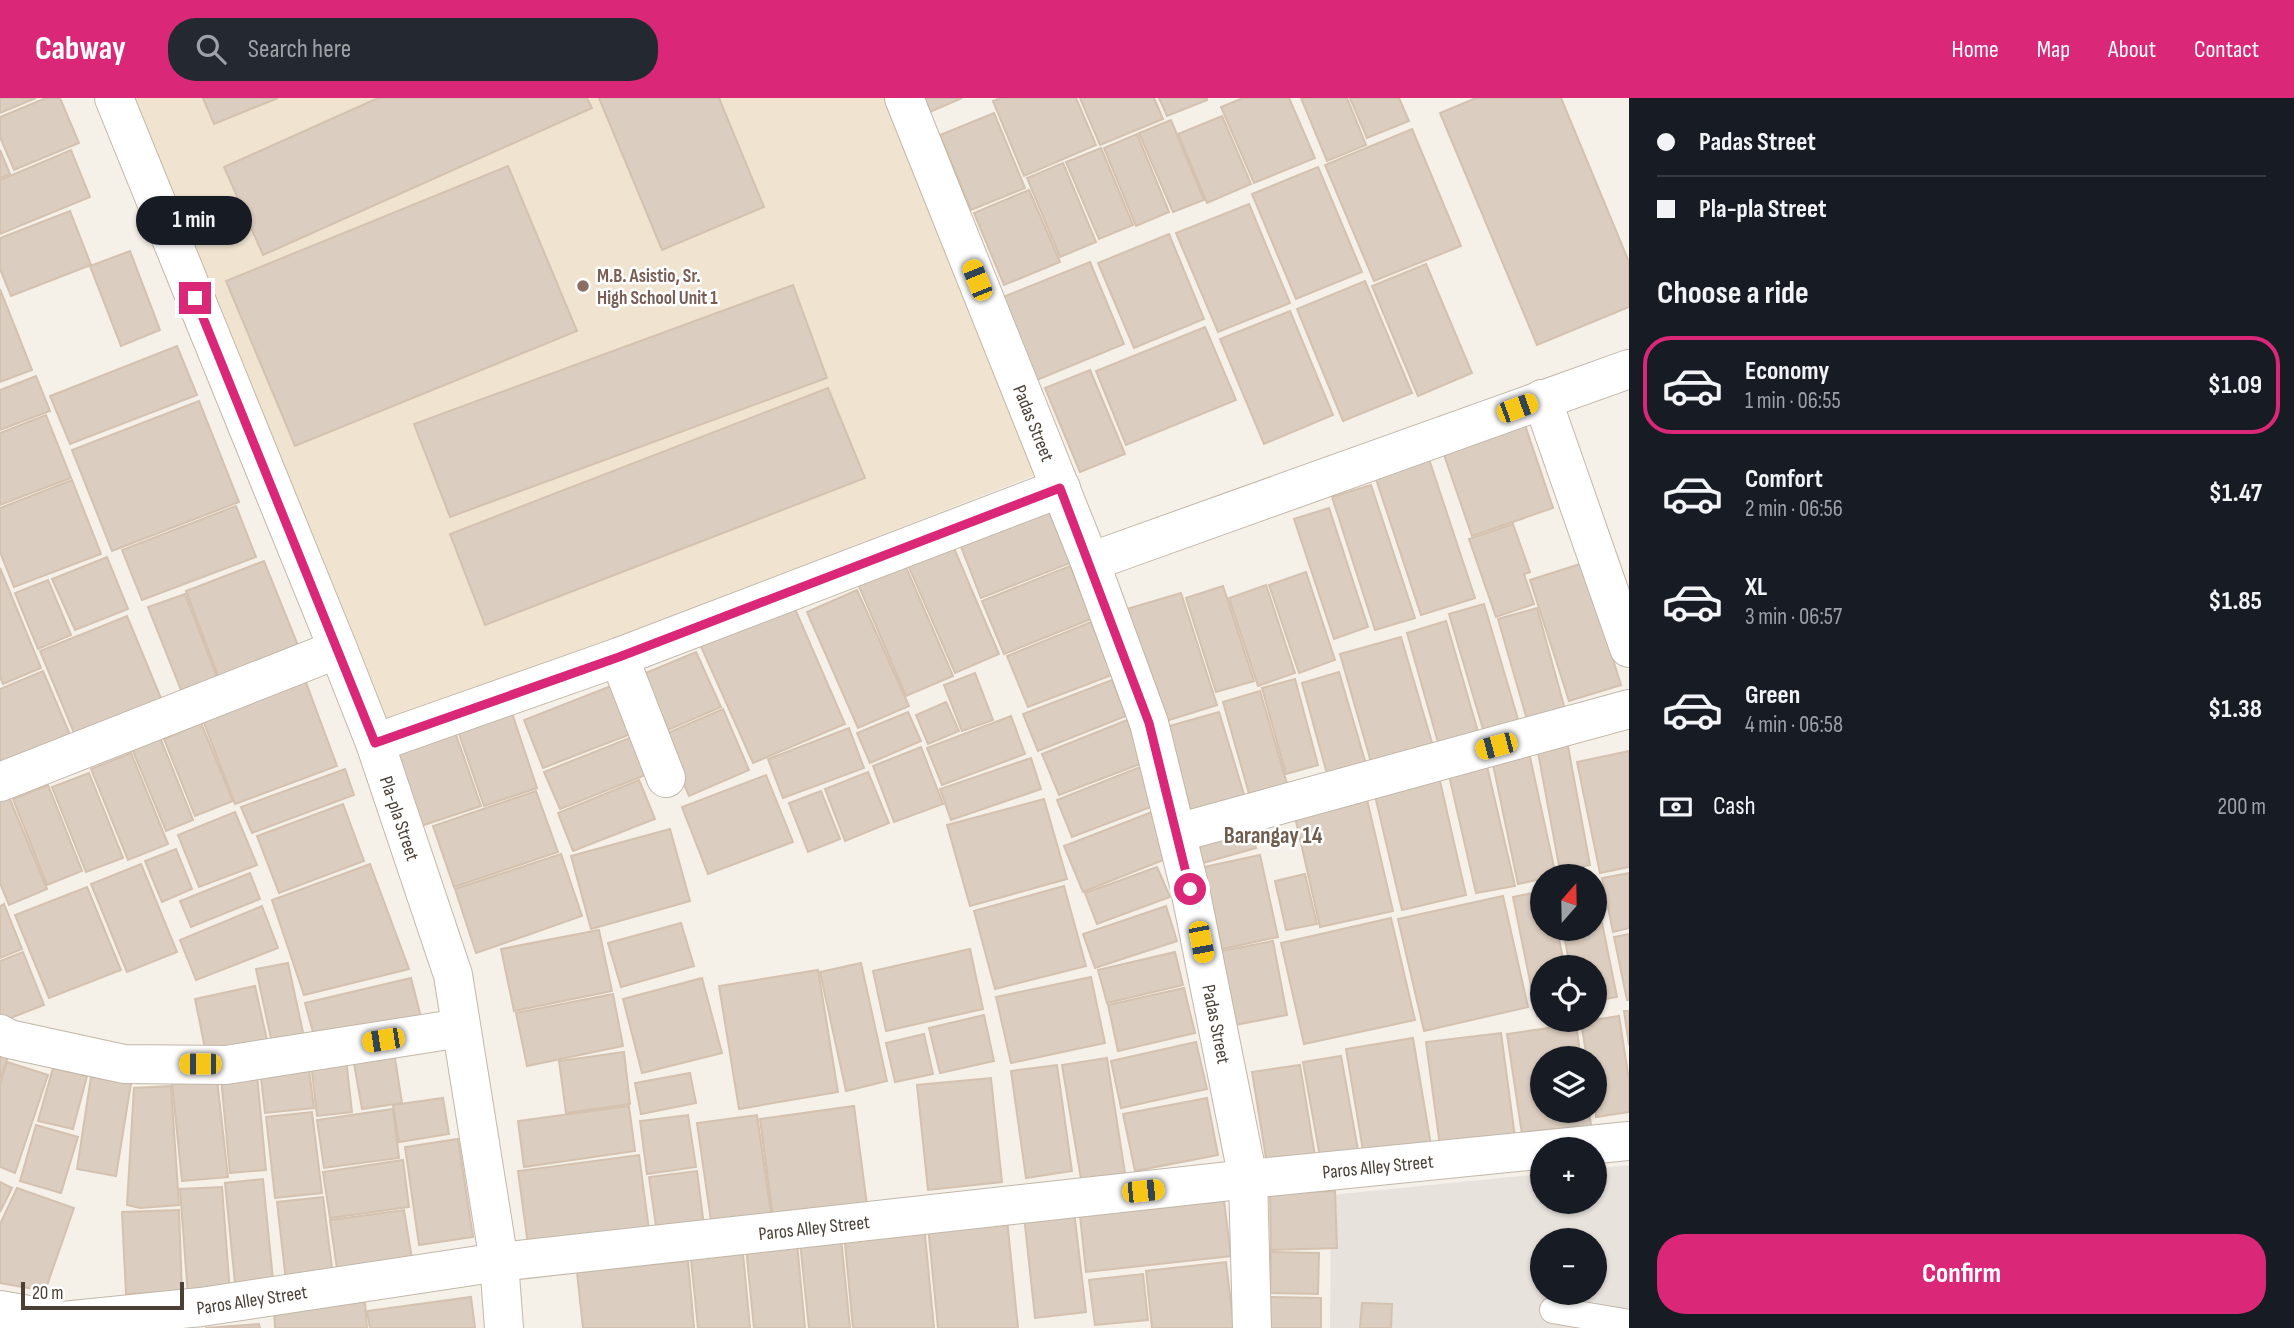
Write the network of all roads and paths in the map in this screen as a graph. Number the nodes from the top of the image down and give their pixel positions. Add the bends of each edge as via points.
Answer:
1 (114, 98) edge
2 (904, 98) edge
3 (1629, 369) edge
4 (1542, 400) junction
5 (1060, 488) junction
6 (1090, 562) junction
7 (1629, 648) edge
8 (338, 649) junction
9 (619, 657) junction
10 (1629, 709) edge
11 (375, 743) junction
12 (666, 779) dead end
13 (0, 782) edge
14 (1177, 833) junction
15 (461, 1028) junction
16 (0, 1034) edge
17 (1629, 1141) edge
18 (1248, 1179) junction
19 (499, 1262) junction
20 (0, 1310) edge
21 (1553, 1310) dead end
22 (272, 1312) edge
23 (88, 1323) edge
24 (1629, 1323) edge
25 (504, 1328) edge
26 (1252, 1328) edge

1 - 8 street, Pla-pla Street
2 - 5 street, Padas Street
3 - 4 street
4 - 6 street
4 - 7 street
5 - 6 street, Padas Street
5 - 9 street
6 - 14 street, Padas Street via 1149,723
8 - 11 street, Pla-pla Street
8 - 13 street
9 - 11 street
9 - 12 street
10 - 14 street
11 - 15 street, Pla-pla Street via 453,975
14 - 18 street, Padas Street
15 - 16 street via 226,1065 124,1064
15 - 19 street, Pla-pla Street
17 - 18 street, Paros Alley Street
18 - 19 street, Paros Alley Street
18 - 26 street, Padas Street
19 - 22 street, Paros Alley Street
19 - 25 street, Pla-pla Street
20 - 23 street, Paros Alley Street
21 - 24 lane
22 - 23 street, Paros Alley Street

